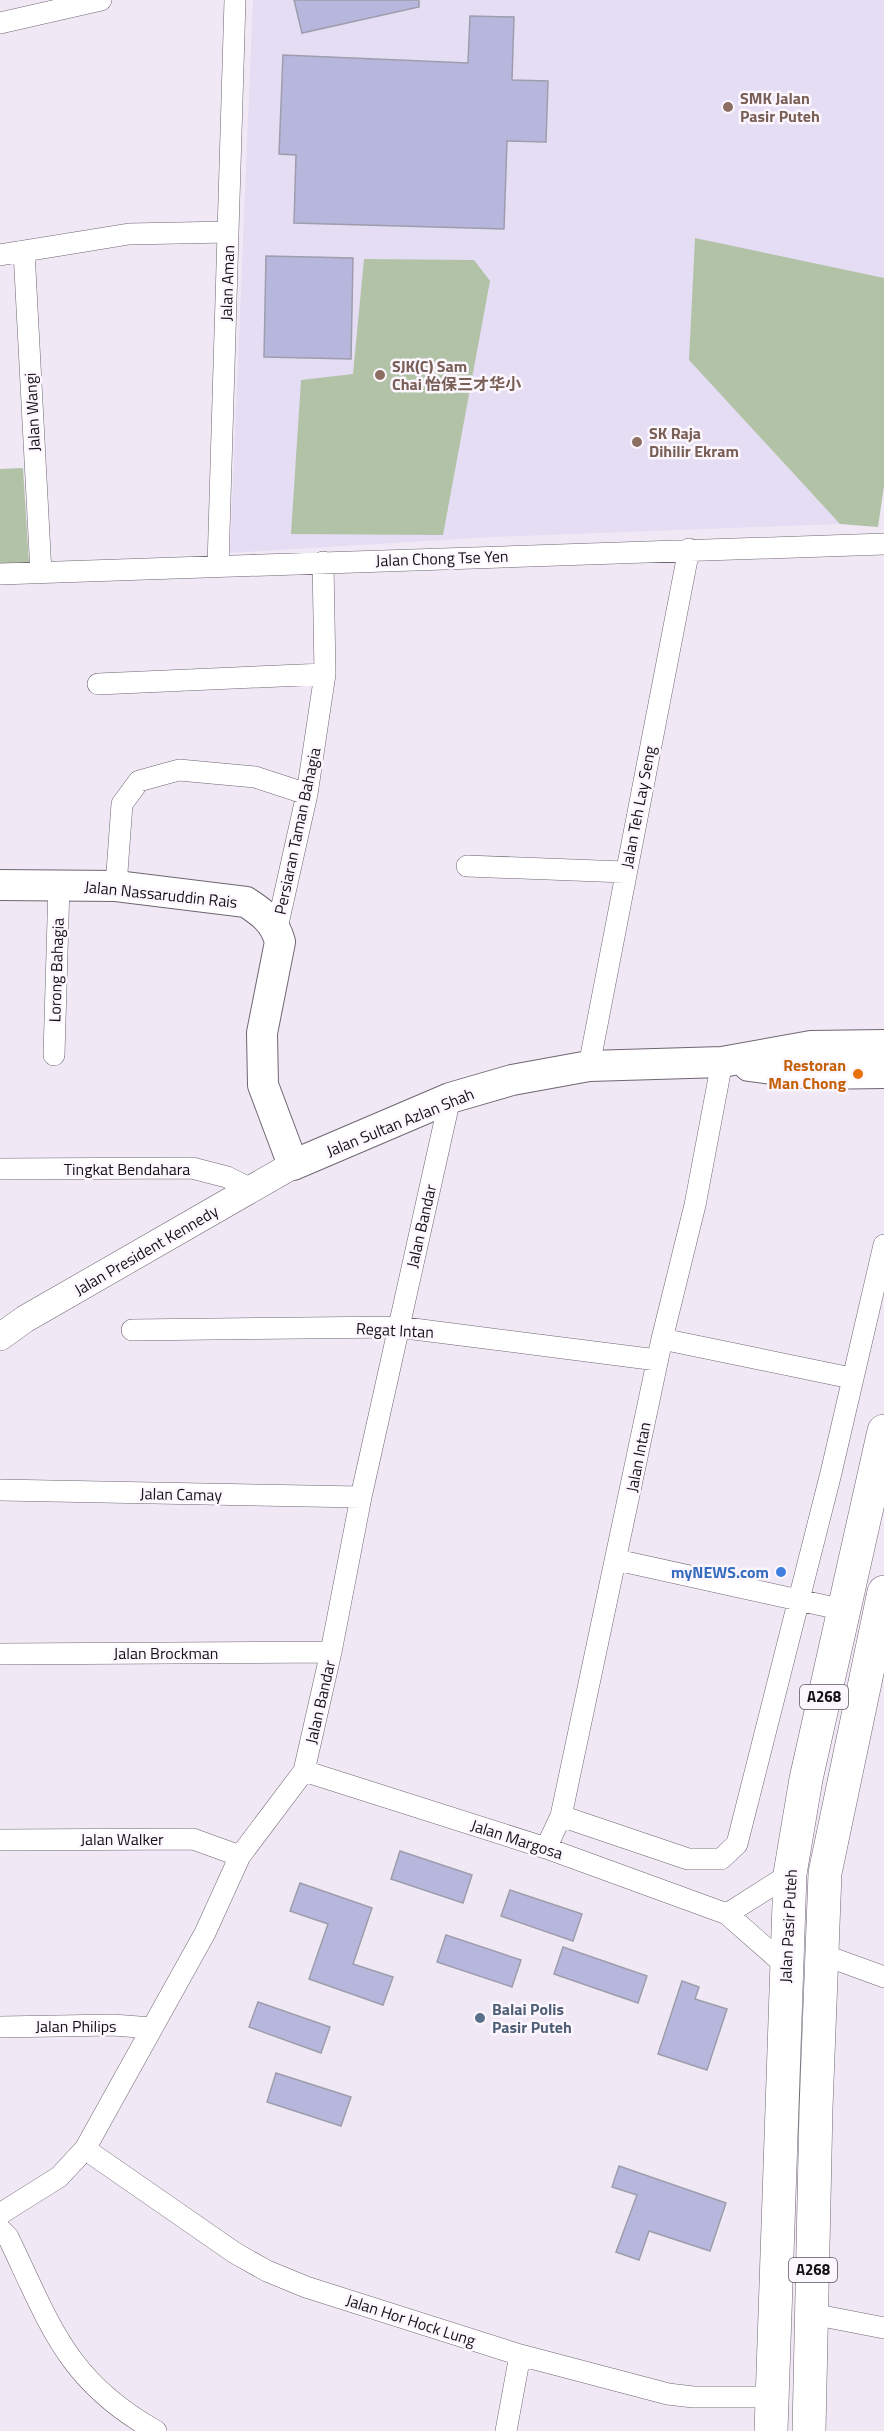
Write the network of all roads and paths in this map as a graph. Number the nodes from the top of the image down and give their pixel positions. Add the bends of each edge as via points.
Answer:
1 (101, 0) edge
2 (235, 0) edge
3 (0, 23) edge
4 (228, 232) junction
5 (24, 251) junction
6 (0, 255) edge
7 (884, 544) edge
8 (689, 549) junction
9 (323, 562) junction
10 (218, 566) junction
11 (40, 573) junction
12 (0, 574) edge
13 (326, 674) junction
14 (98, 684) dead end
15 (307, 794) junction
16 (467, 866) dead end
17 (626, 872) junction
18 (0, 885) edge
19 (59, 885) junction
20 (116, 886) junction
21 (277, 928) junction
22 (884, 1045) edge
23 (54, 1055) dead end
24 (722, 1062) junction
25 (589, 1066) junction
26 (884, 1073) edge
27 (450, 1098) junction
28 (293, 1165) junction
29 (0, 1169) edge
30 (250, 1189) junction
31 (884, 1245) edge
32 (398, 1327) junction
33 (132, 1330) dead end
34 (0, 1337) edge
35 (662, 1339) junction
36 (657, 1360) junction
37 (851, 1378) junction
38 (884, 1431) edge
39 (0, 1490) edge
40 (361, 1497) junction
41 (617, 1560) junction
42 (884, 1592) edge
43 (798, 1601) junction
44 (844, 1610) junction
45 (331, 1652) junction
46 (0, 1654) edge
47 (304, 1771) junction
48 (561, 1816) junction
49 (0, 1840) edge
50 (546, 1848) junction
51 (240, 1856) junction
52 (790, 1875) junction
53 (727, 1914) junction
54 (821, 1953) junction
55 (786, 1966) junction
56 (884, 1977) edge
57 (0, 2027) edge
58 (152, 2028) junction
59 (86, 2149) junction
60 (0, 2214) edge
61 (0, 2229) edge
62 (812, 2314) junction
63 (884, 2328) edge
64 (520, 2355) junction
65 (772, 2397) junction
66 (156, 2431) edge
67 (506, 2431) edge
68 (771, 2431) edge
69 (809, 2431) edge

1 - 3 street
2 - 4 street, Jalan Aman
4 - 5 street via 129,234
4 - 10 street, Jalan Aman
5 - 6 street
5 - 11 street, Jalan Wangi
7 - 8 street, Jalan Chong Tse Yen
8 - 9 street, Jalan Chong Tse Yen
8 - 17 street, Jalan Teh Lay Seng
9 - 10 street, Jalan Chong Tse Yen
9 - 13 street, Persiaran Taman Bahagia
10 - 11 street, Jalan Chong Tse Yen
11 - 12 street, Jalan Chong Tse Yen
13 - 14 street
13 - 15 street, Persiaran Taman Bahagia
15 - 20 street via 255,777 179,770 139,781 122,804
15 - 21 street, Persiaran Taman Bahagia
16 - 17 street
17 - 25 street, Jalan Teh Lay Seng
18 - 19 main road, Jalan Nassaruddin Rais
19 - 20 main road, Jalan Nassaruddin Rais
19 - 23 street, Lorong Bahagia
20 - 21 main road, Jalan Nassaruddin Rais via 246,902
21 - 28 main road, Persiaran Taman Bahagia via 280,942 262,1033 263,1085
22 - 24 main road via 811,1046
24 - 25 main road, Jalan Sultan Azlan Shah
24 - 26 main road via 810,1074
24 - 35 street, Jalan Intan via 695,1205
25 - 27 main road, Jalan Sultan Azlan Shah via 512,1080
27 - 28 main road, Jalan Sultan Azlan Shah
27 - 32 street, Jalan Bandar
28 - 30 street, Jalan President Kennedy
29 - 30 street, Tingkat Bendahara via 192,1168
30 - 34 street, Jalan President Kennedy
31 - 37 street
32 - 33 street, Regat Intan
32 - 36 street, Regat Intan
32 - 40 street, Jalan Bandar
35 - 36 street, Jalan Intan
35 - 37 street
36 - 41 street, Jalan Intan
37 - 43 street
38 - 44 main road, Jalan Pasir Puteh / A268
39 - 40 street, Jalan Camay
40 - 45 street, Jalan Bandar
41 - 43 street
41 - 48 street, Jalan Intan
42 - 54 main road, Jalan Pasir Puteh / A268 via 825,1873
43 - 44 street
43 - 48 street via 737,1844 722,1859 688,1859
44 - 52 main road, Jalan Pasir Puteh / A268 via 806,1779
45 - 46 street, Jalan Brockman
45 - 47 street, Jalan Bandar
47 - 50 street, Jalan Margosa
47 - 51 street, Jalan Bandar
48 - 50 street, Jalan Intan
49 - 51 street, Jalan Walker via 193,1839
50 - 53 street, Jalan Margosa
51 - 58 street, Jalan Bandar via 205,1933
52 - 53 street
52 - 55 main road, Jalan Pasir Puteh / A268
53 - 55 street
54 - 56 street
54 - 62 main road, Jalan Pasir Puteh / A268
55 - 65 main road, Jalan Pasir Puteh / A268
57 - 58 street, Jalan Philips
58 - 59 street, Jalan Bandar
59 - 60 street, Jalan Bandar via 59,2177
59 - 64 street, Jalan Hor Hock Lung via 267,2271
61 - 66 street via 8,2237 72,2362 109,2402
62 - 63 street
62 - 69 main road, Jalan Pasir Puteh / A268
64 - 65 street, Jalan Hor Hock Lung via 668,2394
64 - 67 street
65 - 68 main road, Jalan Pasir Puteh / A268

